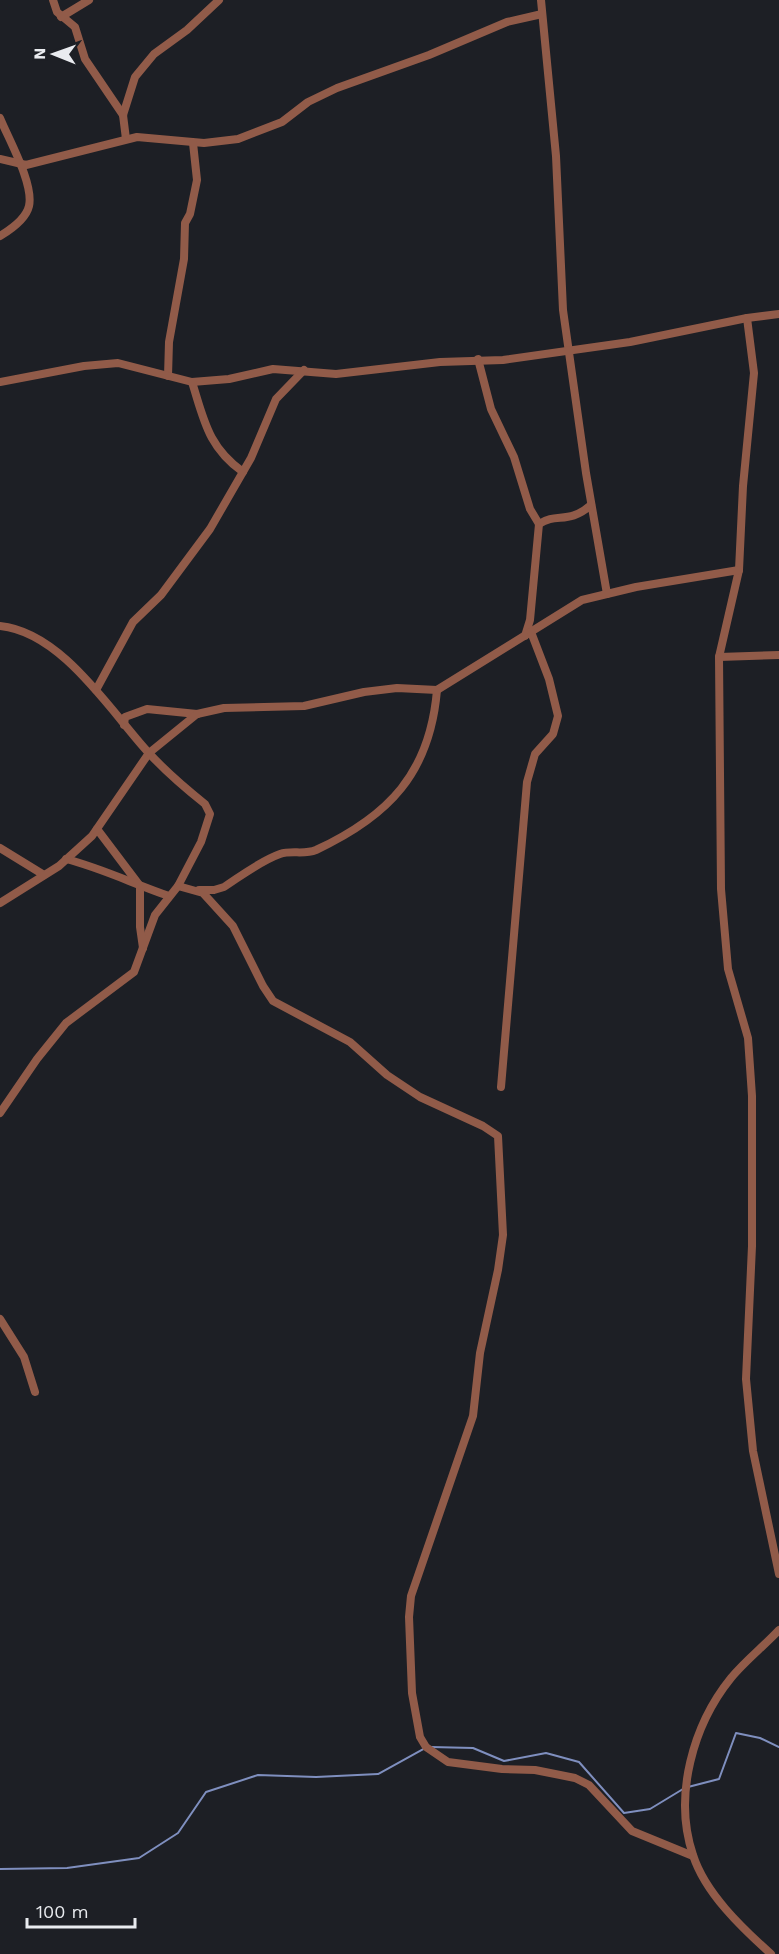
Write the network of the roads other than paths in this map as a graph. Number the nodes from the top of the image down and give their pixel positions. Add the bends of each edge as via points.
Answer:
1 (53, 0) edge
2 (89, 0) edge
3 (219, 0) edge
4 (541, 0) edge
5 (542, 14) junction
6 (61, 17) junction
7 (123, 115) junction
8 (0, 118) edge
9 (126, 139) junction
10 (193, 142) junction
11 (0, 159) edge
12 (19, 164) junction
13 (0, 236) edge
14 (779, 314) edge
15 (747, 318) junction
16 (570, 351) junction
17 (478, 359) junction
18 (304, 370) junction
19 (168, 376) junction
20 (0, 382) edge
21 (192, 382) junction
22 (243, 472) junction
23 (591, 504) junction
24 (539, 524) junction
25 (739, 570) junction
26 (607, 594) junction
27 (0, 626) edge
28 (528, 634) junction
29 (779, 655) edge
30 (719, 657) junction
31 (96, 690) junction
32 (437, 690) junction
33 (197, 714) junction
34 (124, 725) junction
35 (149, 753) junction
36 (97, 829) junction
37 (0, 848) edge
38 (66, 860) junction
39 (44, 875) junction
40 (140, 886) junction
41 (178, 886) junction
42 (196, 890) junction
43 (169, 896) junction
44 (0, 903) edge
45 (143, 951) junction
46 (501, 1087) dead end
47 (0, 1113) edge
48 (0, 1319) edge
49 (35, 1392) dead end
50 (779, 1574) edge
51 (779, 1630) edge
52 (693, 1856) junction
53 (771, 1954) edge

1 - 6 street
2 - 6 street
3 - 7 street via 142,66
4 - 5 street
5 - 10 street via 507,22 337,88 308,102 282,122 247,136
5 - 16 street via 563,310
6 - 7 street via 75,27 85,58
7 - 9 street
8 - 12 street
9 - 10 street
9 - 12 street
10 - 19 street via 197,180 185,223
11 - 12 street
12 - 13 street via 29,205 21,220
14 - 15 street
15 - 16 street
15 - 25 street via 754,374
16 - 17 street via 503,360
16 - 23 street
17 - 18 street via 340,374
17 - 24 street via 492,409
18 - 21 street via 273,369
18 - 22 street via 272,406 263,434
19 - 20 street via 118,363
19 - 21 street
21 - 22 street via 214,444 224,458
22 - 31 street via 183,567 133,622
23 - 24 street via 573,517
23 - 26 street
24 - 28 street
25 - 26 street
25 - 30 street
26 - 28 street via 576,603
27 - 31 street via 38,639
28 - 32 street
28 - 46 street via 549,679 558,720 550,739 535,754 527,782
29 - 30 street
30 - 50 street via 721,889 728,969 748,1038 752,1096 752,1246 746,1379 753,1452
31 - 34 street
32 - 33 street via 397,688 304,706 224,708
32 - 42 street via 427,747 407,780 383,807 348,833 314,851 278,855 224,887
33 - 34 street via 138,710 125,717
33 - 35 street
34 - 35 street
35 - 36 street
35 - 41 street via 205,804 210,814 201,842
36 - 38 street
36 - 40 street
37 - 39 street
38 - 39 street
38 - 40 street
39 - 44 street
40 - 43 street
40 - 45 street
41 - 42 street
41 - 43 street
42 - 52 street via 212,901 233,926 273,1001 350,1042 387,1075 420,1097 498,1136 503,1235 480,1353 473,1416 411,1596 412,1693 420,1737 426,1747 448,1762 575,1778 589,1785 632,1831
43 - 45 street via 155,915
45 - 47 street via 130,977 84,1008 54,1036
48 - 49 street via 24,1358
51 - 52 street via 731,1678 693,1748 686,1788 687,1830
52 - 53 street via 719,1900

